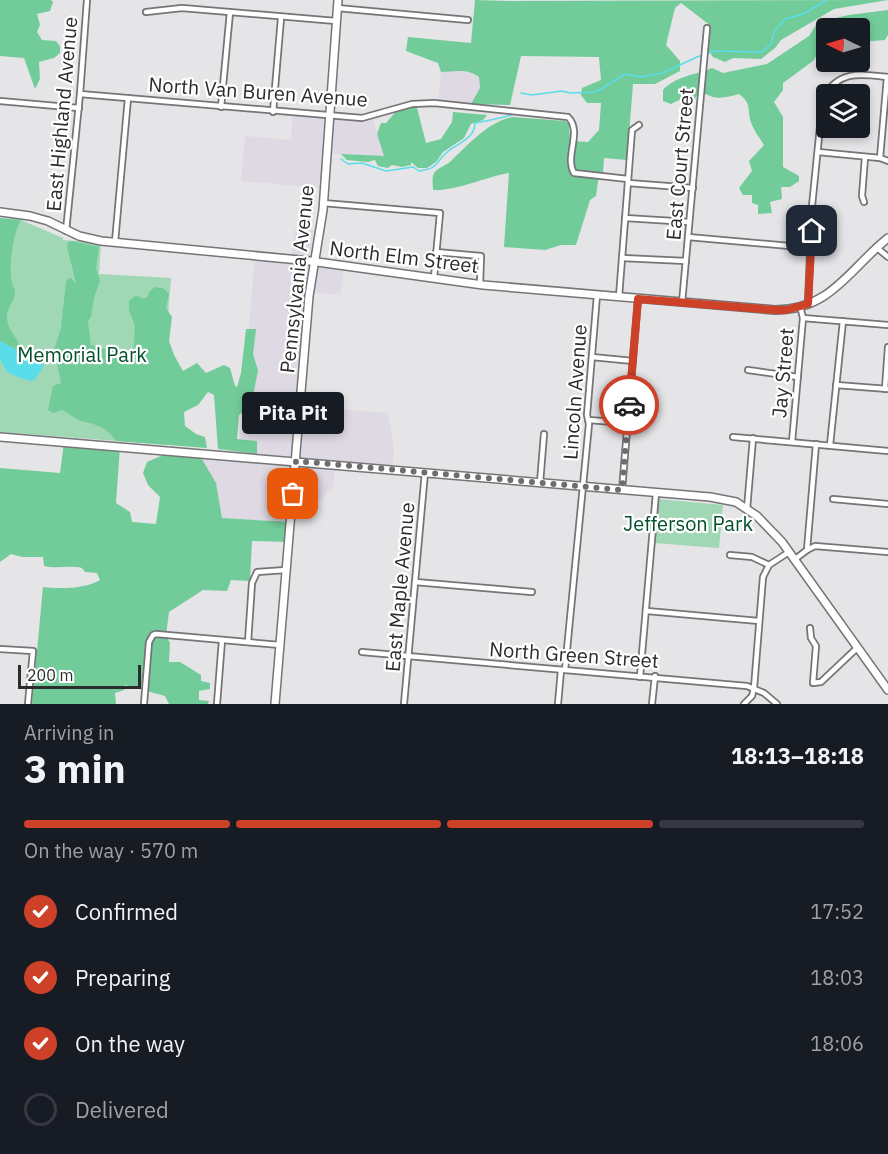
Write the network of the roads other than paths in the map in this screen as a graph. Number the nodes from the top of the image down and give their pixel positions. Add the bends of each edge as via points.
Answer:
1 (87, 0) edge
2 (338, 4) edge
3 (146, 12) dead end
4 (230, 12) junction
5 (281, 18) junction
6 (468, 20) dead end
7 (336, 21) junction
8 (708, 28) dead end
9 (888, 77) edge
10 (80, 94) junction
11 (128, 98) junction
12 (0, 101) edge
13 (221, 107) junction
14 (79, 108) junction
15 (273, 112) junction
16 (330, 116) junction
17 (639, 125) dead end
18 (818, 152) junction
19 (865, 156) junction
20 (880, 158) junction
21 (888, 161) edge
22 (628, 181) junction
23 (693, 188) junction
24 (864, 202) dead end
25 (323, 203) junction
26 (0, 212) edge
27 (626, 218) junction
28 (689, 222) junction
29 (66, 231) junction
30 (688, 237) junction
31 (888, 238) edge
32 (115, 242) junction
33 (876, 247) junction
34 (812, 248) junction
35 (436, 252) junction
36 (888, 257) edge
37 (622, 258) junction
38 (686, 261) junction
39 (316, 263) junction
40 (434, 278) junction
41 (480, 284) junction
42 (597, 295) junction
43 (619, 297) junction
44 (638, 299) junction
45 (682, 303) junction
46 (804, 305) junction
47 (803, 318) junction
48 (843, 321) junction
49 (888, 326) edge
50 (888, 347) edge
51 (592, 357) junction
52 (633, 361) junction
53 (748, 370) dead end
54 (798, 377) junction
55 (836, 385) junction
56 (886, 389) edge
57 (588, 420) junction
58 (628, 423) junction
59 (544, 434) dead end
60 (0, 437) edge
61 (733, 437) dead end
62 (753, 438) junction
63 (792, 442) junction
64 (816, 444) junction
65 (830, 445) junction
66 (888, 451) edge
67 (296, 461) junction
68 (425, 472) junction
69 (540, 483) junction
70 (584, 486) junction
71 (622, 490) junction
72 (656, 493) junction
73 (833, 499) dead end
74 (888, 504) edge
75 (747, 508) junction
76 (807, 550) junction
77 (789, 552) junction
78 (888, 552) edge
79 (730, 555) dead end
80 (794, 560) junction
81 (769, 565) junction
82 (286, 570) junction
83 (415, 582) junction
84 (532, 592) dead end
85 (647, 611) junction
86 (759, 621) junction
87 (810, 628) dead end
88 (222, 640) junction
89 (248, 642) junction
90 (280, 645) junction
91 (0, 648) edge
92 (857, 648) junction
93 (362, 652) dead end
94 (408, 656) junction
95 (563, 670) junction
96 (640, 676) junction
97 (655, 676) junction
98 (754, 688) junction
99 (888, 690) edge
100 (28, 704) edge
101 (144, 704) edge
102 (217, 704) edge
103 (275, 704) edge
104 (404, 704) edge
105 (558, 704) edge
106 (652, 704) edge
107 (744, 704) edge
108 (777, 704) edge

1 - 10 street, East Highland Avenue
2 - 6 street
2 - 7 main road, Pennsylvania Avenue
3 - 4 street via 182,8
4 - 5 street
4 - 13 street
5 - 7 street
5 - 15 street
7 - 16 main road, Pennsylvania Avenue
8 - 23 street, East Court Street
9 - 18 street, Jay Street via 858,75 837,80 823,97
9 - 20 street
10 - 11 street, North Van Buren Avenue
10 - 14 street, East Highland Avenue
11 - 13 street, North Van Buren Avenue
11 - 32 street
12 - 14 street
13 - 15 street, North Van Buren Avenue
14 - 29 street, East Highland Avenue
15 - 16 street, North Van Buren Avenue
16 - 22 street, North Van Buren Avenue via 362,118 412,104 434,103 568,117 574,130 572,170
16 - 25 main road, Pennsylvania Avenue
17 - 22 street via 632,130
18 - 19 street
18 - 34 street, Jay Street
19 - 20 street
19 - 24 street
20 - 21 street
22 - 23 street
22 - 27 street
23 - 28 street, East Court Street
25 - 35 street via 440,213
25 - 39 main road, Pennsylvania Avenue
26 - 29 main road, North Elm Street via 48,221
27 - 28 street
27 - 37 street
28 - 30 street, East Court Street
29 - 32 main road, North Elm Street
30 - 34 street
30 - 38 street, East Court Street
31 - 33 main road
32 - 39 main road, North Elm Street
33 - 36 street
33 - 46 main road via 838,287
34 - 46 street, Jay Street
35 - 40 street
35 - 41 street via 481,256
37 - 38 street
37 - 43 street
38 - 45 street, East Court Street
39 - 40 main road, North Elm Street
39 - 67 main road, Pennsylvania Avenue via 309,296
40 - 41 main road, North Elm Street
41 - 42 main road, North Elm Street
42 - 43 main road, North Elm Street
42 - 51 street, Lincoln Avenue
43 - 44 main road, North Elm Street
44 - 45 main road, North Elm Street
44 - 52 street
45 - 46 main road, North Elm Street via 775,310
46 - 47 street, Jay Street
47 - 48 street
47 - 54 street, Jay Street
48 - 49 street
48 - 55 street
50 - 56 street
51 - 52 street
51 - 57 street, Lincoln Avenue
52 - 58 street
53 - 54 street
54 - 63 street, Jay Street
55 - 56 street
55 - 65 street
57 - 58 street
57 - 70 street, Lincoln Avenue
58 - 71 street
59 - 69 street
60 - 67 main road
61 - 62 street
62 - 63 street
62 - 75 street
63 - 64 street
64 - 65 street
64 - 76 street
65 - 66 street
67 - 68 main road
67 - 82 main road, Pennsylvania Avenue
68 - 69 main road
68 - 83 street, East Maple Avenue
69 - 70 main road
70 - 71 main road
70 - 95 street, Lincoln Avenue
71 - 72 main road
72 - 75 main road via 727,500
72 - 85 street
73 - 74 street
75 - 77 main road
76 - 78 street via 815,546
76 - 80 street
77 - 80 main road
77 - 81 street
79 - 81 street via 752,557
80 - 92 main road
81 - 86 street via 763,577
82 - 89 street via 255,574
82 - 90 main road, Pennsylvania Avenue
83 - 84 street
83 - 94 street, East Maple Avenue
85 - 86 street
85 - 96 street
86 - 98 street
87 - 92 street via 816,646 813,682 821,682
88 - 89 street
88 - 101 street via 156,634 151,637
88 - 102 street
89 - 90 street
90 - 103 main road, Pennsylvania Avenue
91 - 100 street via 33,651
92 - 99 main road
93 - 94 street, North Green Street
94 - 95 street, North Green Street
94 - 104 street, East Maple Avenue
95 - 96 street, North Green Street
95 - 105 street, Lincoln Avenue
96 - 97 street, North Green Street
97 - 98 street, North Green Street
97 - 106 street
98 - 107 street
98 - 108 street, North Green Street

